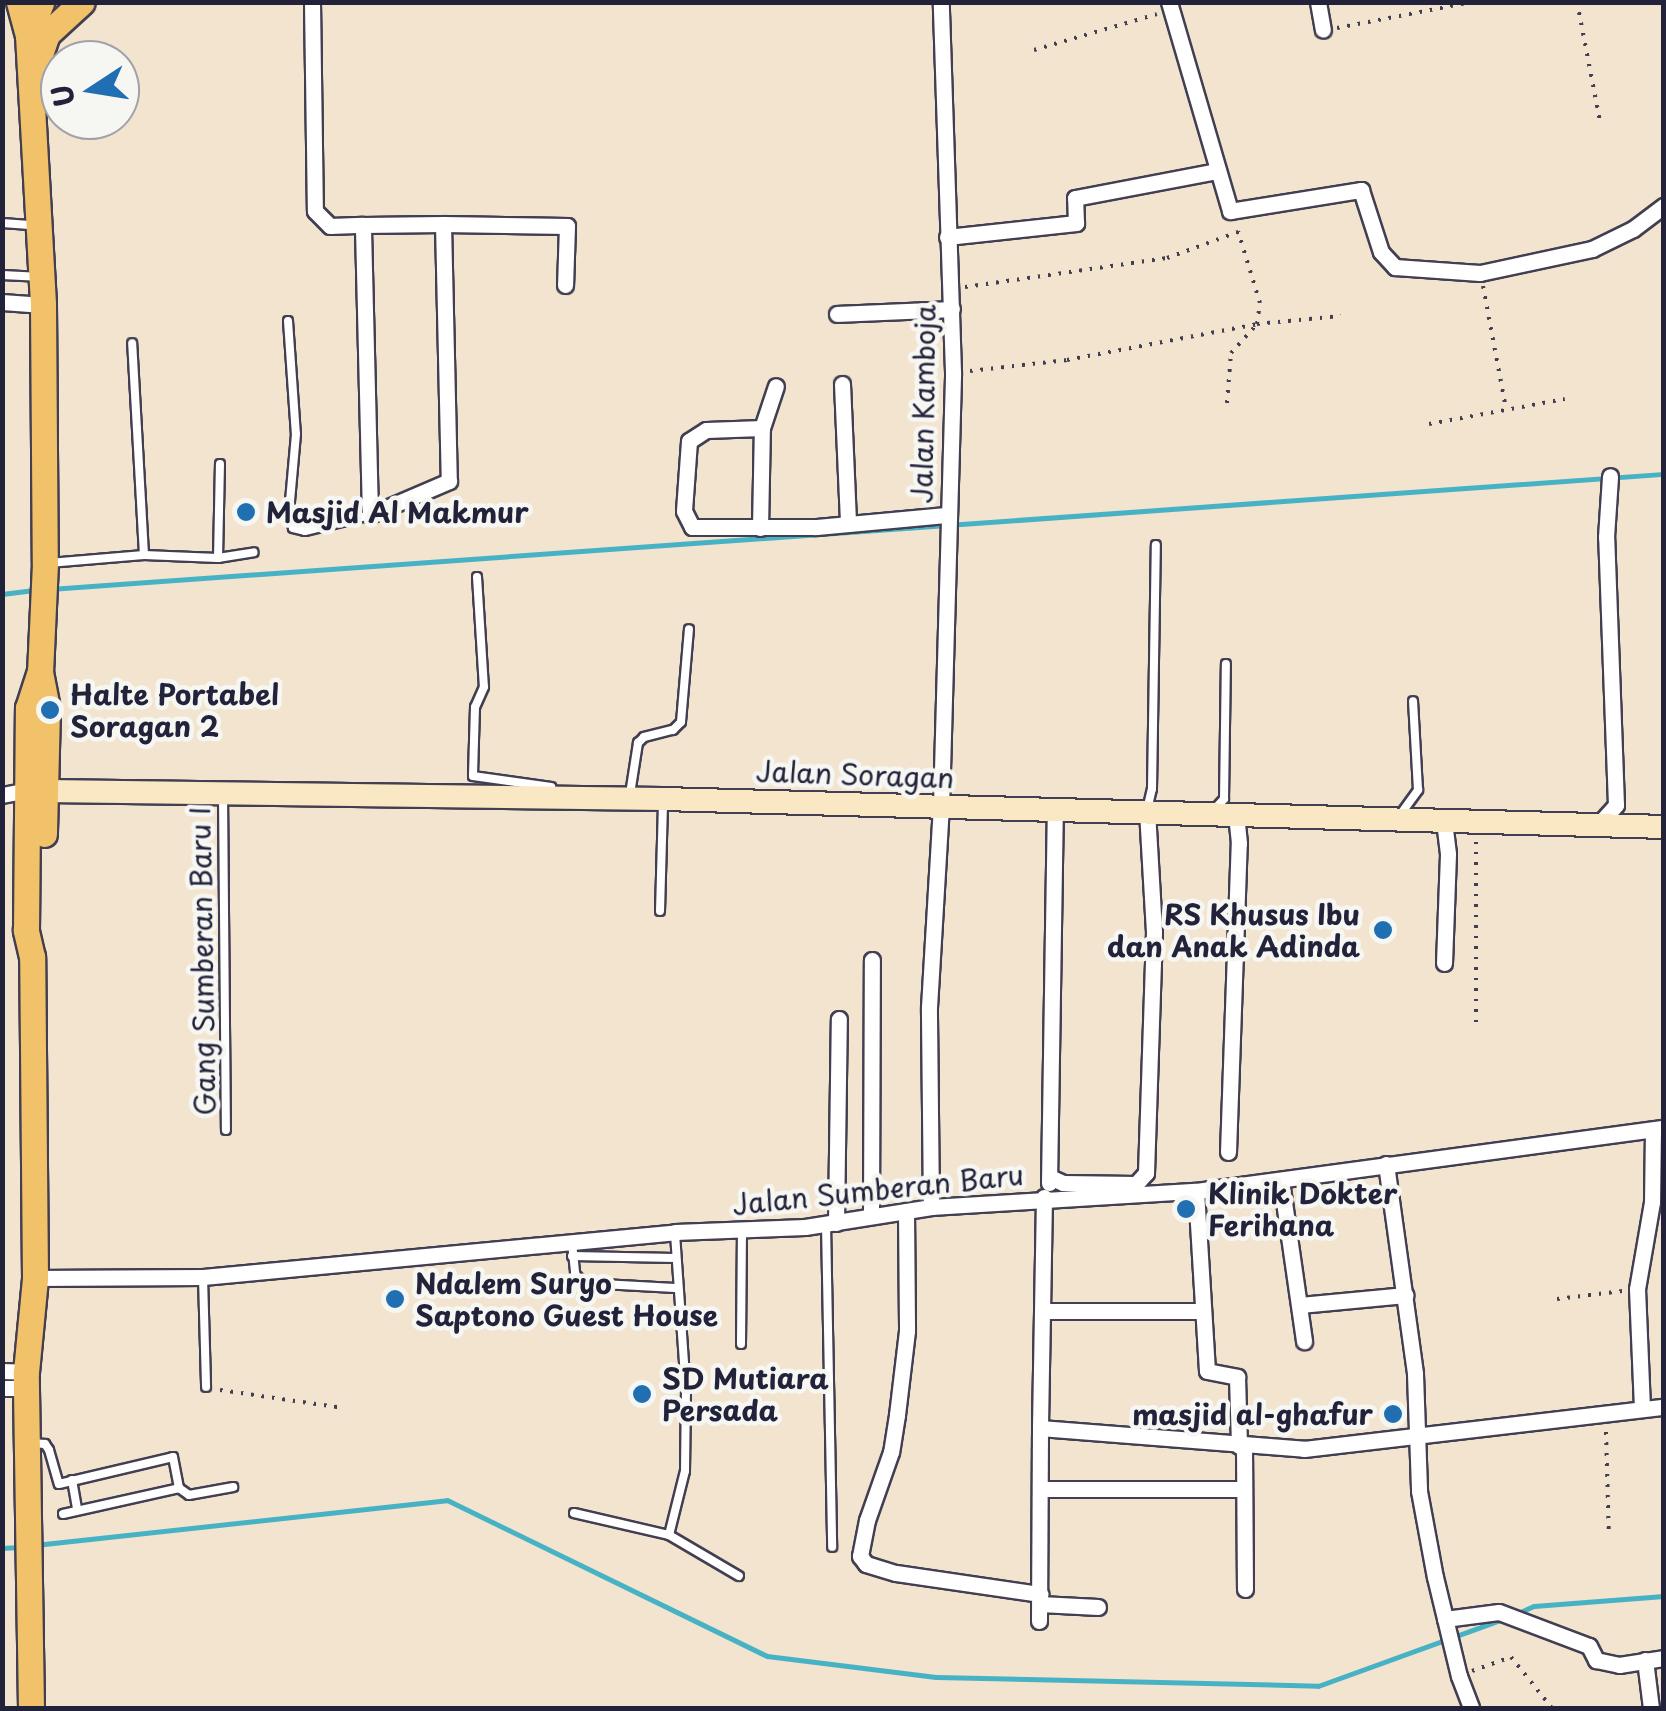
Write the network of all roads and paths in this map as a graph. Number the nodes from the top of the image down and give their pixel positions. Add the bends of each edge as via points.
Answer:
1 (58, 2) edge
2 (82, 2) edge
3 (312, 2) edge
4 (941, 2) edge
5 (1318, 2) edge
6 (1472, 2) edge
7 (1578, 2) edge
8 (1170, 6) edge
9 (30, 18) edge
10 (1322, 30) joint
11 (1034, 50) dead end
12 (32, 90) junction
13 (1600, 122) dead end
14 (1218, 171) junction
15 (1664, 206) edge
16 (1230, 211) junction
17 (2, 223) edge
18 (444, 224) junction
19 (363, 225) junction
20 (40, 226) junction
21 (1238, 232) junction
22 (947, 237) junction
23 (1480, 273) junction
24 (2, 275) edge
25 (42, 278) junction
26 (565, 285) dead end
27 (952, 289) junction
28 (2, 302) edge
29 (43, 305) junction
30 (952, 309) junction
31 (837, 314) dead end
32 (1341, 316) dead end
33 (288, 321) dead end
34 (1257, 324) junction
35 (132, 343) dead end
36 (953, 372) junction
37 (842, 384) dead end
38 (776, 386) dead end
39 (1565, 399) dead end
40 (1227, 403) dead end
41 (1506, 409) junction
42 (1429, 424) dead end
43 (762, 428) junction
44 (220, 464) dead end
45 (1610, 476) dead end
46 (370, 515) junction
47 (946, 519) junction
48 (848, 524) junction
49 (760, 528) junction
50 (1156, 545) dead end
51 (254, 552) dead end
52 (144, 555) junction
53 (218, 558) junction
54 (44, 577) junction
55 (476, 577) dead end
56 (690, 629) dead end
57 (1226, 664) dead end
58 (1413, 701) dead end
59 (223, 791) junction
60 (25, 792) edge
61 (630, 798) junction
62 (663, 798) junction
63 (941, 806) junction
64 (1055, 810) junction
65 (1146, 812) junction
66 (1211, 814) junction
67 (1236, 815) junction
68 (1396, 819) junction
69 (1444, 821) junction
70 (1476, 822) junction
71 (1598, 825) junction
72 (1664, 827) edge
73 (660, 911) dead end
74 (872, 960) dead end
75 (1444, 963) dead end
76 (839, 1018) dead end
77 (1476, 1022) dead end
78 (1658, 1129) edge
79 (226, 1130) dead end
80 (1228, 1152) dead end
81 (1386, 1164) junction
82 (1050, 1176) junction
83 (1281, 1181) junction
84 (1196, 1191) junction
85 (1046, 1197) junction
86 (931, 1207) junction
87 (906, 1211) junction
88 (871, 1216) junction
89 (831, 1224) junction
90 (742, 1229) junction
91 (675, 1232) junction
92 (572, 1250) junction
93 (675, 1255) junction
94 (202, 1277) junction
95 (35, 1278) junction
96 (676, 1288) junction
97 (1637, 1289) junction
98 (1406, 1296) junction
99 (1557, 1300) dead end
100 (1300, 1305) junction
101 (1042, 1311) junction
102 (1203, 1311) junction
103 (1304, 1341) dead end
104 (741, 1344) dead end
105 (14, 1380) edge
106 (206, 1388) joint
107 (344, 1408) dead end
108 (1642, 1408) junction
109 (1664, 1408) edge
110 (1606, 1414) junction
111 (1040, 1428) junction
112 (1418, 1438) junction
113 (28, 1442) junction
114 (1241, 1446) junction
115 (72, 1480) junction
116 (233, 1487) dead end
117 (179, 1488) junction
118 (1040, 1488) junction
119 (1242, 1488) junction
120 (78, 1508) junction
121 (574, 1513) dead end
122 (63, 1514) dead end
123 (669, 1535) junction
124 (1609, 1537) dead end
125 (832, 1547) dead end
126 (739, 1576) dead end
127 (1244, 1589) dead end
128 (1040, 1599) junction
129 (1098, 1607) dead end
130 (1039, 1621) dead end
131 (1446, 1623) junction
132 (1664, 1658) edge
133 (1646, 1660) junction
134 (1458, 1676) junction
135 (31, 1708) edge
136 (1468, 1708) edge
137 (1552, 1708) edge
138 (1651, 1708) edge

1 - 9 main road
2 - 12 main road via 47,34
3 - 19 street via 315,211 330,226
4 - 22 street, Jalan Kamboja
5 - 10 street
6 - 10 path
7 - 13 path
8 - 11 path
8 - 14 street
9 - 12 main road
12 - 20 main road
14 - 16 street
14 - 22 street via 1074,198 1076,223
15 - 23 street via 1592,249
16 - 21 path
16 - 23 street via 1361,190 1381,252 1395,267
17 - 20 lane
18 - 19 street
18 - 26 street via 566,226
18 - 46 street via 449,481
19 - 46 street
20 - 25 main road
21 - 27 path via 1167,258
21 - 34 path via 1260,303
22 - 27 street, Jalan Kamboja
23 - 41 path
24 - 25 lane
25 - 29 main road
27 - 30 street, Jalan Kamboja
28 - 29 street
29 - 54 main road
30 - 31 street
30 - 36 street, Jalan Kamboja
32 - 34 path
33 - 46 lane via 296,434 293,528
34 - 36 path via 1067,360
34 - 40 path via 1232,353
35 - 52 lane
36 - 47 street, Jalan Kamboja
37 - 48 street
38 - 43 street
39 - 41 path
41 - 42 path
43 - 49 street
43 - 49 street via 697,434 686,446 684,473 685,518 692,527
44 - 53 lane
45 - 71 street via 1606,536 1616,805
47 - 48 street
47 - 63 street, Jalan Kamboja
48 - 49 street
50 - 65 lane via 1152,789
51 - 53 lane
52 - 53 lane
52 - 54 lane
54 - 60 main road
55 - 61 lane via 484,687 475,707 473,776
56 - 61 lane via 682,722 638,743
57 - 66 lane via 1224,799
58 - 68 lane via 1418,790
59 - 60 street, Jalan Soragan
59 - 61 street, Jalan Soragan
59 - 79 lane, Gang Sumberan Baru I
60 - 95 main road
61 - 62 street, Jalan Soragan
62 - 63 street, Jalan Soragan
62 - 73 lane
63 - 64 street, Jalan Soragan
63 - 86 street, Jalan Kamboja via 929,1007
64 - 65 street, Jalan Soragan
64 - 82 street
65 - 66 street, Jalan Soragan
65 - 82 street via 1154,932 1146,1173 1136,1184 1062,1183
66 - 67 street, Jalan Soragan
67 - 68 street, Jalan Soragan
67 - 80 street
68 - 69 street, Jalan Soragan
69 - 70 street, Jalan Soragan
69 - 75 street
70 - 71 street, Jalan Soragan
70 - 77 path
71 - 72 street, Jalan Soragan
74 - 88 street
76 - 89 street
78 - 81 street, Jalan Sumberan Baru
78 - 97 street
81 - 83 street, Jalan Sumberan Baru
81 - 98 street
82 - 85 street
83 - 84 street, Jalan Sumberan Baru
83 - 100 street
84 - 85 street, Jalan Sumberan Baru
84 - 102 street
85 - 86 street, Jalan Sumberan Baru
85 - 101 street
86 - 87 street, Jalan Sumberan Baru
87 - 88 street, Jalan Sumberan Baru
87 - 128 street via 907,1331 898,1415 860,1556 896,1573
88 - 89 street, Jalan Sumberan Baru
89 - 90 street, Jalan Sumberan Baru
89 - 125 lane
90 - 91 street, Jalan Sumberan Baru
90 - 104 lane
91 - 92 street, Jalan Sumberan Baru
91 - 93 lane
92 - 93 lane
92 - 94 street, Jalan Sumberan Baru
92 - 96 lane via 575,1274 584,1283
93 - 96 lane
94 - 95 street, Jalan Sumberan Baru
94 - 106 lane
95 - 105 main road
96 - 123 lane via 686,1391 684,1472
97 - 99 path
97 - 108 street
98 - 100 street
98 - 112 street
100 - 103 street
101 - 102 street
101 - 111 street
102 - 114 street via 1207,1370 1236,1377
105 - 113 main road
106 - 107 path
108 - 109 street
108 - 110 street
110 - 112 street
110 - 124 path
111 - 114 street
111 - 118 street
112 - 114 street
112 - 131 street via 1419,1490
113 - 115 lane via 45,1444 55,1482
113 - 135 main road
114 - 119 street
115 - 117 lane via 173,1457
115 - 120 lane
116 - 117 lane via 189,1495
117 - 120 lane
118 - 119 street
118 - 128 street
119 - 127 street
120 - 122 lane
121 - 123 lane
123 - 126 lane
128 - 129 street
128 - 130 street
131 - 133 street via 1511,1616 1589,1646 1596,1660
131 - 134 street
132 - 133 street
133 - 138 street
134 - 136 street
134 - 137 path via 1511,1657

